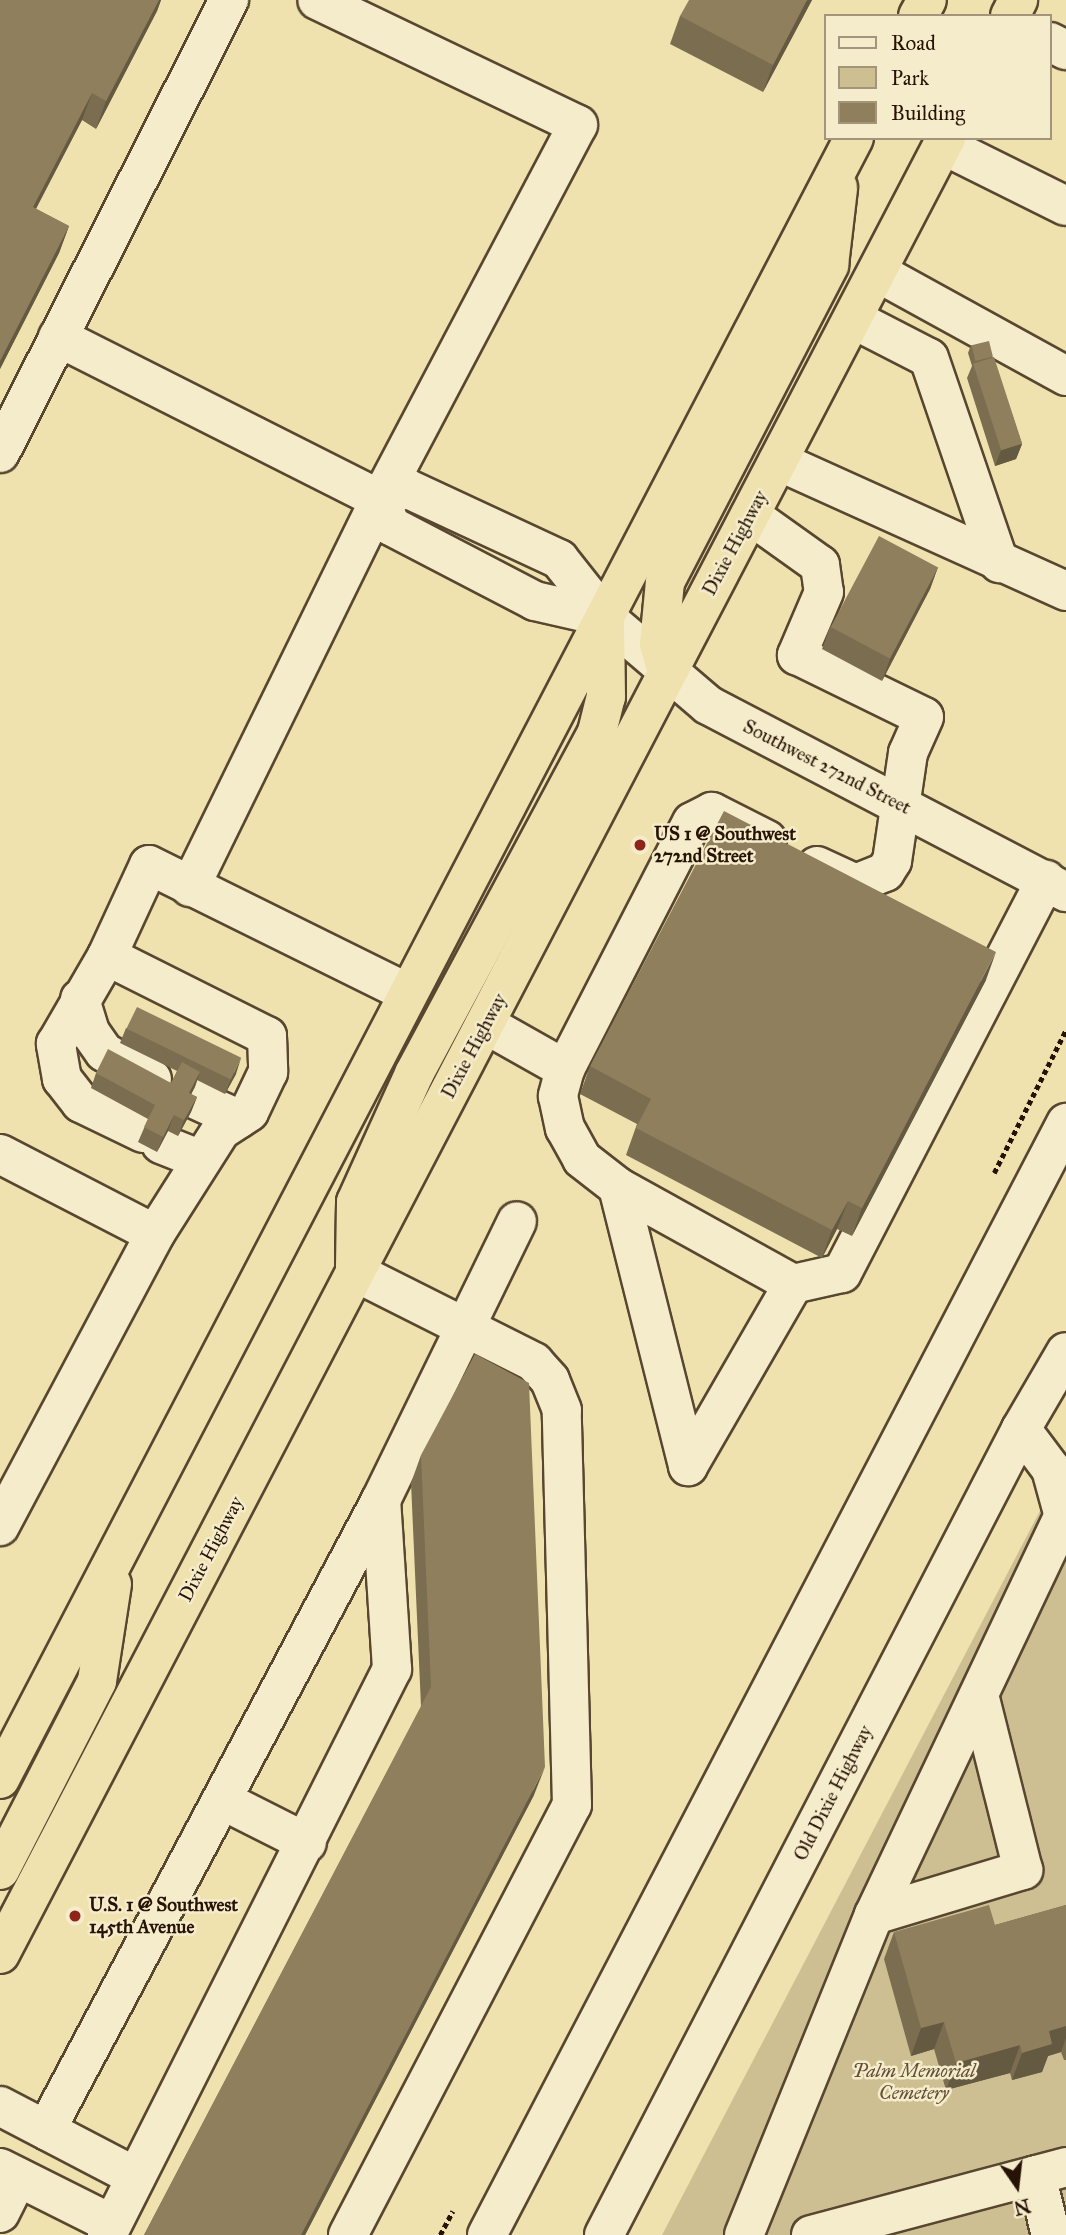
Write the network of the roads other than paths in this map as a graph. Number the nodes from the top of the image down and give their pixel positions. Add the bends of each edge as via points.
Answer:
1 (229, 0) edge
2 (317, 0) edge
3 (945, 141) edge
4 (847, 151) edge
5 (1066, 206) edge
6 (877, 272) junction
7 (853, 318) junction
8 (58, 337) junction
9 (1066, 376) edge
10 (0, 453) edge
11 (778, 461) junction
12 (380, 500) junction
13 (750, 515) junction
14 (999, 563) junction
15 (1066, 591) edge
16 (605, 617) junction
17 (667, 672) junction
18 (899, 804) junction
19 (1056, 886) edge
20 (190, 887) junction
21 (107, 956) junction
22 (406, 992) junction
23 (80, 999) junction
24 (485, 1024) junction
25 (565, 1069) junction
26 (238, 1119) junction
27 (1066, 1124) edge
28 (0, 1154) edge
29 (201, 1160) junction
30 (618, 1187) junction
31 (517, 1221) dead end
32 (155, 1234) junction
33 (355, 1272) junction
34 (793, 1284) junction
35 (463, 1326) junction
36 (1066, 1352) edge
37 (1021, 1429) junction
38 (381, 1500) junction
39 (1065, 1520) edge
40 (0, 1526) edge
41 (115, 1558) junction
42 (979, 1695) junction
43 (0, 1779) edge
44 (222, 1800) junction
45 (307, 1843) junction
46 (0, 1870) edge
47 (874, 1916) junction
48 (0, 1954) edge
49 (0, 2106) edge
50 (46, 2130) junction
51 (1051, 2171) edge
52 (9, 2173) edge
53 (136, 2177) junction
54 (0, 2213) edge
55 (110, 2230) edge
56 (348, 2235) edge
57 (487, 2235) edge
58 (604, 2235) edge
59 (744, 2235) edge
60 (811, 2235) edge
61 (1051, 2235) edge

1 - 8 street
2 - 12 street via 578,125
3 - 5 street
3 - 6 highway, Dixie Highway
4 - 16 highway
4 - 17 highway via 829,265 665,582 659,644
6 - 7 highway, Dixie Highway
6 - 9 street
7 - 11 highway, Dixie Highway
7 - 14 street via 929,358
8 - 10 street
8 - 12 street
11 - 13 highway, Dixie Highway
11 - 14 street
12 - 16 street, Southwest 272nd Street via 406,488 559,559
12 - 20 street
13 - 17 highway, Dixie Highway
13 - 18 street via 820,565 824,592 797,655 924,717 908,753
14 - 15 street
16 - 17 street, Southwest 272nd Street
16 - 22 highway
16 - 33 highway via 606,697 597,732 414,1074 356,1202
17 - 18 street, Southwest 272nd Street via 708,705
17 - 24 highway, Dixie Highway
18 - 19 street, Southwest 272nd Street
18 - 25 street via 892,861 879,877 864,884 850,883 717,814 697,817
19 - 34 street via 842,1273
20 - 21 street via 149,865
20 - 22 street
21 - 23 street
21 - 26 street via 267,1036 268,1072 248,1112
22 - 41 highway
23 - 26 street via 90,1032 104,1052
23 - 29 street via 56,1044 62,1079 80,1103
24 - 25 street
24 - 33 highway, Dixie Highway
25 - 30 street via 558,1096 565,1128 582,1159
26 - 29 street via 221,1130
27 - 57 street
28 - 32 street
29 - 32 street
30 - 34 street
30 - 34 street via 688,1466
31 - 35 street
32 - 40 street
33 - 35 street
33 - 48 highway, Dixie Highway
35 - 38 street
35 - 56 street via 534,1362 550,1380 562,1410 572,1805
36 - 37 street, Old Dixie Highway
37 - 39 street via 1051,1469
37 - 58 street, Old Dixie Highway
38 - 44 street
38 - 45 street via 392,1669
39 - 42 street
41 - 43 highway
41 - 46 highway via 97,1681
42 - 47 street
42 - 47 street via 1023,1870
44 - 45 street
44 - 50 street
45 - 53 street
47 - 59 street
49 - 50 street
50 - 53 street
51 - 60 street
51 - 61 street
52 - 54 street
52 - 55 street
53 - 55 street

